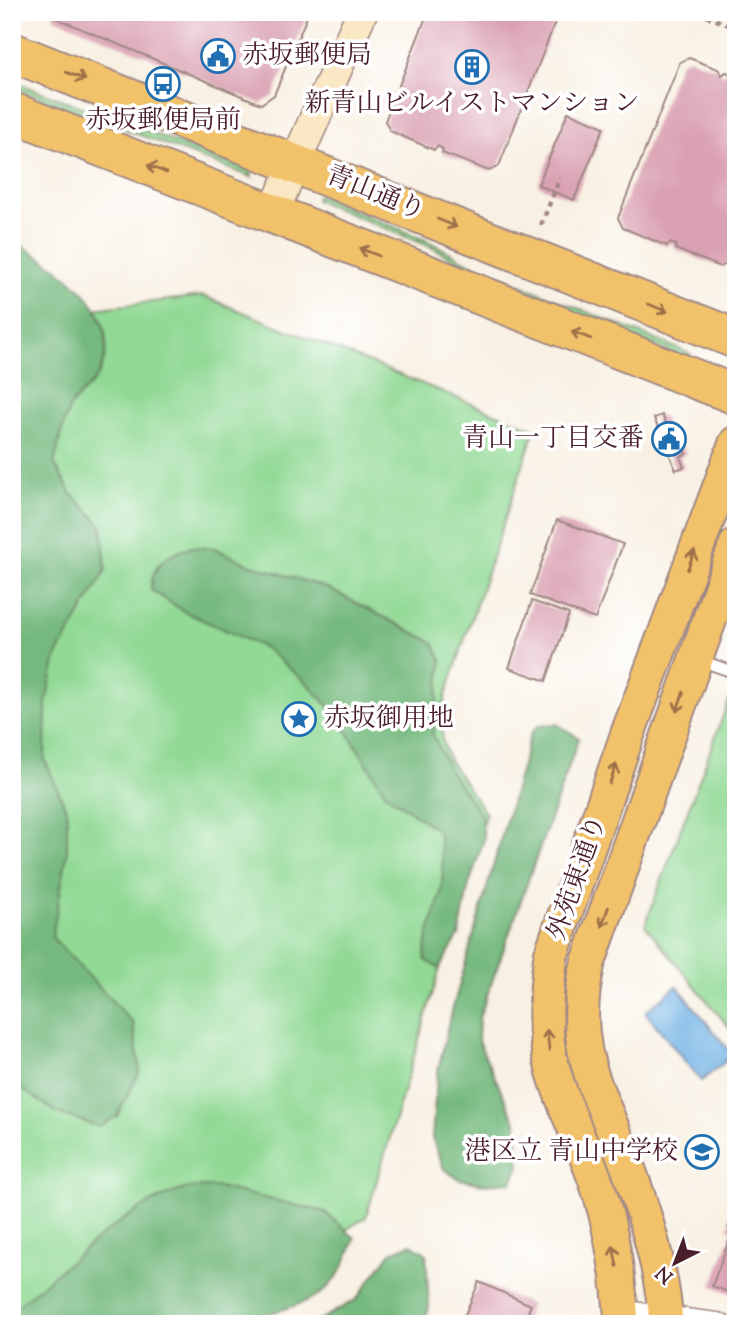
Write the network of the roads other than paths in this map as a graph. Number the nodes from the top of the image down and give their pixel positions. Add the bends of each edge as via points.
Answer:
1 (341, 12) edge
2 (362, 12) edge
3 (12, 52) edge
4 (12, 112) edge
5 (286, 158) junction
6 (264, 211) junction
7 (736, 340) edge
8 (736, 395) edge
9 (736, 443) edge
10 (736, 545) edge
11 (695, 659) junction
12 (736, 673) edge
13 (621, 1317) edge
14 (666, 1319) edge
15 (720, 1324) edge

1 - 5 street
2 - 5 street
3 -> 5 highway, 青山通り
6 -> 4 highway
5 - 6 street
5 -> 7 highway, 青山通り
8 -> 6 highway
13 -> 9 main road, 外苑東通り via 619,1276 601,1196 552,1067 546,1024 551,954
10 - 11 main road, 外苑東通り
11 - 12 lane
11 -> 14 main road, 外苑東通り via 588,963 579,1020 593,1081 645,1215
13 - 14 street
14 - 15 street

